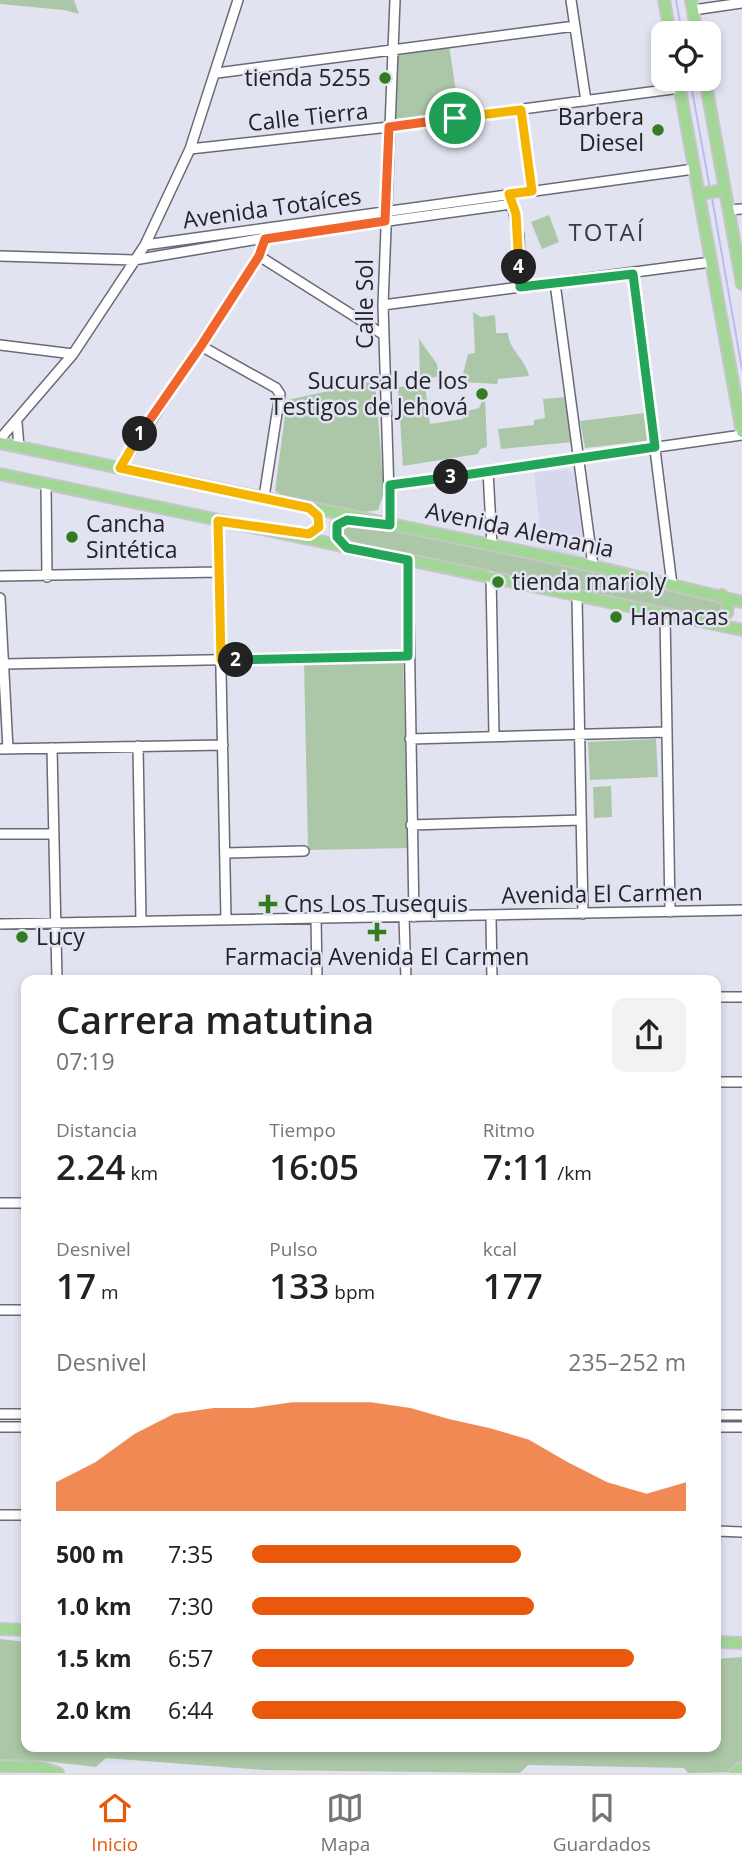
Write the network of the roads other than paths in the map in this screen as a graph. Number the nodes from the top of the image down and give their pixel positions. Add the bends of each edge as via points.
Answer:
1 (238, 0) edge
2 (395, 0) edge
3 (571, 0) edge
4 (664, 0) edge
5 (742, 3) edge
6 (692, 5) edge
7 (668, 21) edge
8 (575, 26) junction
9 (392, 50) junction
10 (217, 73) junction
11 (651, 89) edge
12 (680, 91) edge
13 (706, 91) edge
14 (586, 101) junction
15 (521, 110) junction
16 (389, 127) junction
17 (190, 149) junction
18 (694, 169) junction
19 (532, 191) junction
20 (711, 192) junction
21 (511, 199) junction
22 (742, 209) edge
23 (728, 210) junction
24 (385, 217) junction
25 (265, 239) junction
26 (145, 245) junction
27 (0, 256) edge
28 (259, 256) junction
29 (134, 260) junction
30 (711, 262) junction
31 (633, 274) junction
32 (555, 283) junction
33 (742, 284) edge
34 (520, 287) junction
35 (383, 305) junction
36 (384, 335) junction
37 (0, 345) edge
38 (201, 346) junction
39 (73, 354) junction
40 (17, 423) junction
41 (742, 434) edge
42 (0, 441) edge
43 (19, 447) junction
44 (655, 447) junction
45 (579, 458) junction
46 (120, 468) junction
47 (488, 471) junction
48 (0, 474) edge
49 (46, 485) junction
50 (390, 485) junction
51 (264, 497) junction
52 (309, 508) junction
53 (218, 521) junction
54 (375, 521) junction
55 (390, 525) junction
56 (256, 528) junction
57 (492, 545) junction
58 (347, 548) junction
59 (408, 560) junction
60 (593, 566) junction
61 (219, 572) junction
62 (0, 576) edge
63 (491, 576) junction
64 (47, 578) junction
65 (673, 585) junction
66 (722, 595) junction
67 (577, 596) junction
68 (0, 598) edge
69 (742, 602) edge
70 (665, 614) junction
71 (715, 622) junction
72 (742, 630) edge
73 (408, 656) junction
74 (221, 660) junction
75 (4, 664) junction
76 (667, 733) junction
77 (579, 734) junction
78 (494, 736) junction
79 (410, 739) junction
80 (223, 745) junction
81 (138, 746) junction
82 (52, 748) junction
83 (4, 749) edge
84 (581, 820) junction
85 (411, 825) junction
86 (0, 834) edge
87 (54, 834) junction
88 (304, 851) dead end
89 (226, 853) junction
90 (742, 910) edge
91 (670, 912) junction
92 (583, 914) junction
93 (316, 916) junction
94 (491, 916) junction
95 (409, 917) junction
96 (226, 919) junction
97 (141, 921) junction
98 (55, 922) junction
99 (0, 924) edge
100 (57, 975) edge
101 (317, 975) edge
102 (406, 975) edge
103 (492, 975) edge
104 (721, 997) edge
105 (742, 997) edge
106 (721, 1082) edge
107 (742, 1082) edge
108 (0, 1203) edge
109 (21, 1203) edge
110 (0, 1310) edge
111 (21, 1310) edge
112 (0, 1414) edge
113 (21, 1414) edge
114 (721, 1415) edge
115 (742, 1415) edge
116 (0, 1427) edge
117 (21, 1427) edge
118 (721, 1427) edge
119 (742, 1427) edge
120 (0, 1515) edge
121 (21, 1515) edge
122 (721, 1531) edge
123 (742, 1532) edge
124 (0, 1629) edge
125 (21, 1630) edge
126 (721, 1642) edge
127 (742, 1643) edge
128 (0, 1766) edge
129 (742, 1768) edge
130 (58, 1773) edge
131 (735, 1773) edge

1 - 10 street
2 - 9 street, Calle Sol
3 - 8 street
4 - 7 main road
5 - 6 street
8 - 9 street
8 - 14 street
9 - 10 street
9 - 16 street, Calle Sol
10 - 17 street
11 - 14 street, Calle Tierra
12 - 18 main road
13 - 20 main road
14 - 15 street, Calle Tierra
15 - 16 street, Calle Tierra
15 - 19 street
16 - 17 street, Calle Tierra
16 - 24 street, Calle Sol
17 - 26 street
18 - 19 street, Avenida Totaíces
18 - 20 main road
19 - 21 street, Avenida Totaíces
20 - 23 main road
20 - 30 main road
21 - 24 street, Avenida Totaíces
21 - 34 street via 519,236
22 - 23 street
23 - 33 main road
24 - 25 street
24 - 26 street, Avenida Totaíces
24 - 35 street, Calle Sol
25 - 28 street
25 - 29 street
26 - 29 street
27 - 29 street
28 - 36 street
28 - 38 street
29 - 39 street
30 - 31 street
30 - 41 main road
31 - 32 street
31 - 44 street
32 - 34 street
32 - 45 street
34 - 35 street
35 - 36 street, Calle Sol
36 - 50 street, Calle Sol
37 - 39 street
38 - 46 street
38 - 51 street via 281,394
39 - 40 street
40 - 42 street
40 - 43 street
41 - 44 street
42 - 43 main road, Avenida Alemania
43 - 46 main road, Avenida Alemania
44 - 45 street
44 - 65 street
45 - 47 street
45 - 60 street
46 - 51 main road, Avenida Alemania
47 - 50 street
47 - 57 street
48 - 49 main road
49 - 53 main road
49 - 64 street
50 - 55 street, Calle Sol
51 - 52 main road, Avenida Alemania
52 - 54 main road, Avenida Alemania
52 - 56 main road via 320,523 311,534
53 - 56 main road
53 - 61 street
54 - 55 main road, Avenida Alemania
54 - 58 main road via 347,520 337,525 337,537
55 - 57 main road, Avenida Alemania
56 - 58 main road
57 - 60 main road, Avenida Alemania
58 - 59 main road
59 - 63 main road
59 - 73 street
60 - 65 main road, Avenida Alemania
61 - 64 street
61 - 74 street
62 - 64 street
63 - 67 main road
63 - 78 street
65 - 66 main road, Avenida Alemania
66 - 69 main road, Avenida Alemania
66 - 71 main road via 728,609 723,619
67 - 70 main road
67 - 77 street
68 - 75 street
70 - 71 main road
70 - 76 street
71 - 72 main road
73 - 74 street
73 - 79 street
74 - 75 street
74 - 80 street
75 - 83 street
76 - 77 street
76 - 91 street
77 - 78 street
77 - 84 street
78 - 79 street
79 - 85 street
80 - 81 street
80 - 89 street
81 - 82 street
81 - 97 street
82 - 83 street
82 - 87 street
84 - 85 street
84 - 92 street
85 - 95 street
86 - 87 street
87 - 98 street
88 - 89 street
89 - 96 street
90 - 91 street, Avenida El Carmen
91 - 92 street, Avenida El Carmen
92 - 94 street, Avenida El Carmen
93 - 95 street, Avenida El Carmen
93 - 96 street, Avenida El Carmen
93 - 101 street
94 - 95 street, Avenida El Carmen
94 - 103 street
95 - 102 street
96 - 97 street, Avenida El Carmen
97 - 98 street, Avenida El Carmen
98 - 99 street, Avenida El Carmen
98 - 100 street
104 - 105 street
106 - 107 street
108 - 109 street
110 - 111 street
112 - 113 street
114 - 115 street
116 - 117 street
118 - 119 street
120 - 121 street
122 - 123 street
124 - 125 main road
126 - 127 main road
128 - 130 main road via 41,1767
129 - 131 main road

